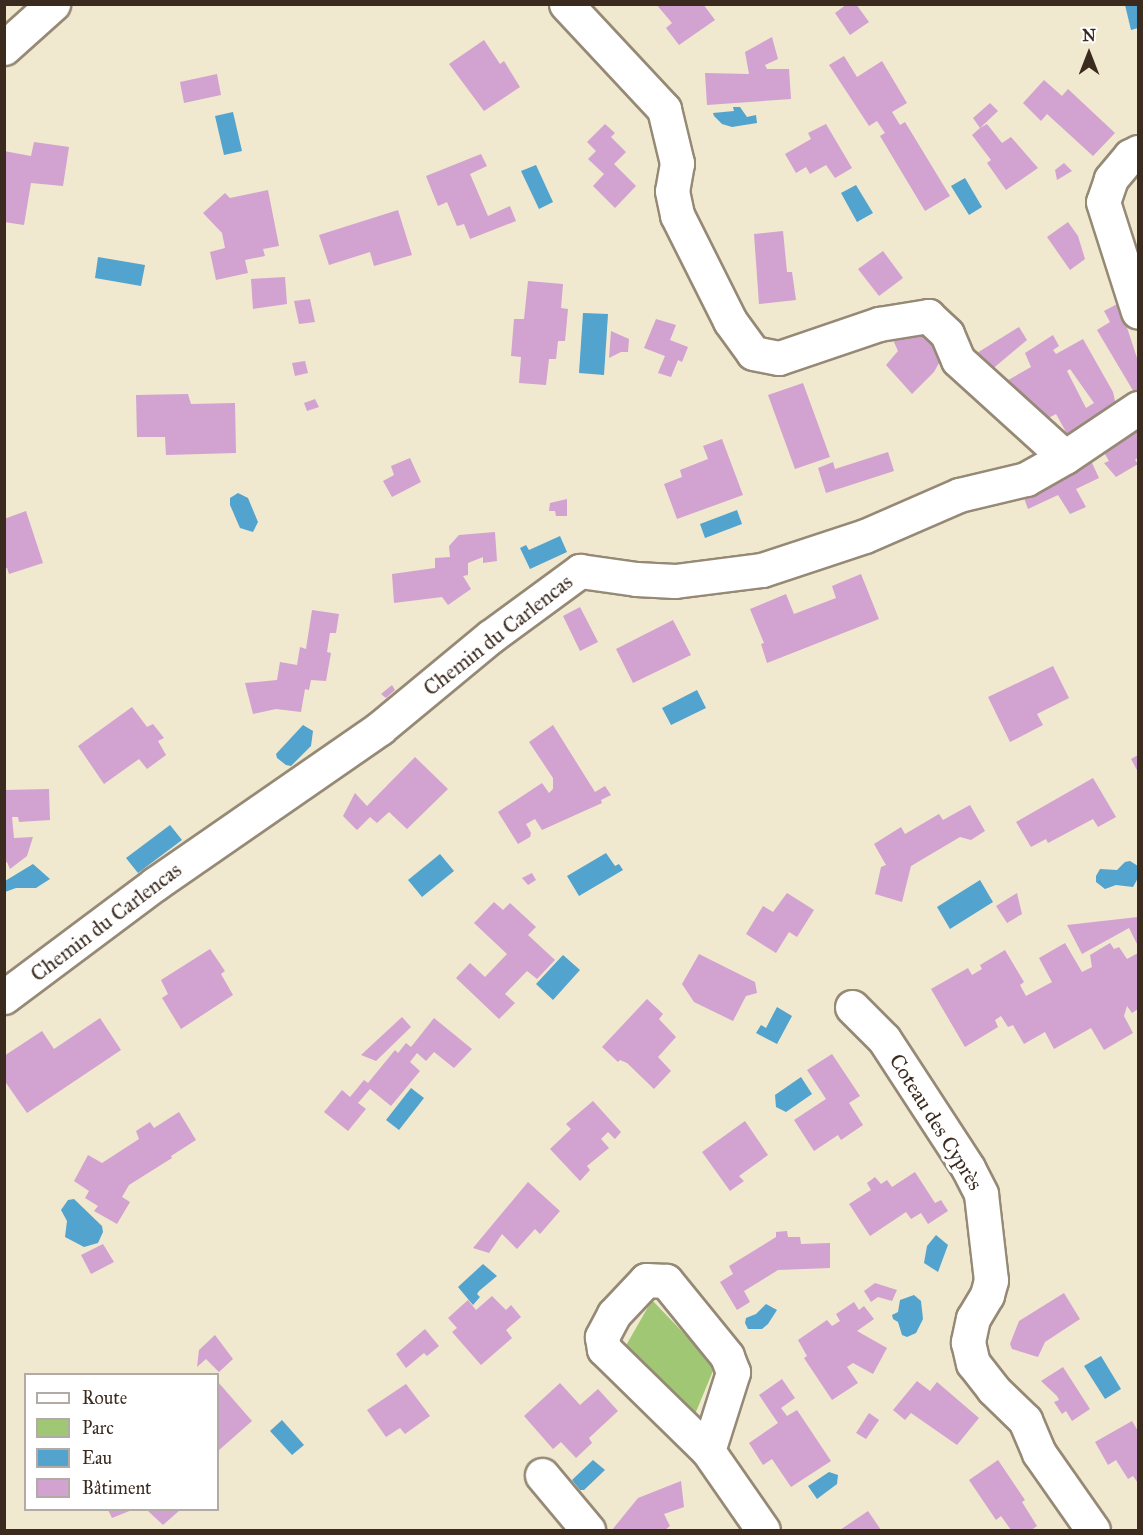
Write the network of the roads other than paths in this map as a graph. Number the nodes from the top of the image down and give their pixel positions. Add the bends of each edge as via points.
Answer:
1 (53, 4) edge
2 (566, 4) edge
3 (4, 48) edge
4 (1138, 152) edge
5 (1138, 312) edge
6 (1138, 408) edge
7 (1065, 457) junction
8 (4, 997) edge
9 (852, 1007) dead end
10 (708, 1450) junction
11 (542, 1475) dead end
12 (588, 1530) edge
13 (763, 1530) edge
14 (1093, 1530) edge

1 - 3 street
2 - 7 street via 664,109 677,163 672,191 677,215 730,321 753,353 779,358 879,324 928,316 947,334 958,360
4 - 5 street via 1112,179 1103,202
6 - 7 street, Chemin du Carlencas
7 - 8 street, Chemin du Carlencas via 1026,479 959,495 865,536 762,570 675,581 580,571 490,637 380,728 155,884
9 - 14 street, Coteau des Cyprès via 884,1039 945,1130 981,1194 991,1280 987,1295 972,1318 968,1342 973,1363 1025,1420 1039,1453
10 - 10 street via 604,1349 602,1337 614,1314 646,1280 666,1281 727,1356 734,1372
10 - 13 street
11 - 12 street

